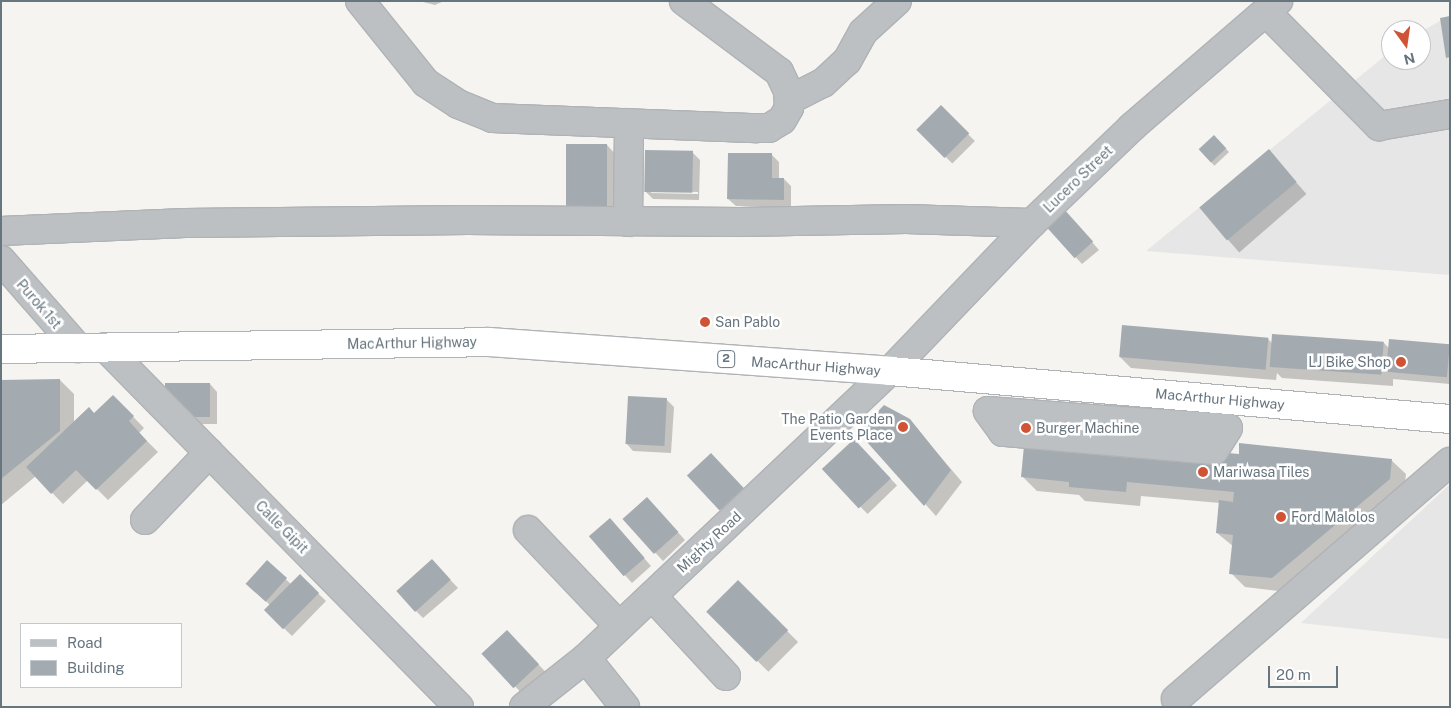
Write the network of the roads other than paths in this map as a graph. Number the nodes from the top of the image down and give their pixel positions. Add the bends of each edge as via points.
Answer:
1 (360, 1) edge
2 (684, 1) edge
3 (898, 1) edge
4 (1272, 6) edge
5 (788, 100) junction
6 (1450, 114) edge
7 (629, 123) junction
8 (628, 222) junction
9 (1032, 223) junction
10 (1, 231) edge
11 (1, 260) edge
12 (106, 347) junction
13 (78, 348) junction
14 (1, 349) edge
15 (890, 371) junction
16 (1105, 389) junction
17 (1450, 419) edge
18 (1104, 420) junction
19 (209, 452) junction
20 (1450, 462) edge
21 (145, 520) dead end
22 (528, 530) dead end
23 (652, 596) junction
24 (620, 626) junction
25 (586, 658) junction
26 (726, 676) dead end
27 (1176, 699) dead end
28 (459, 707) edge
29 (524, 707) edge
30 (625, 707) edge

1 - 7 street via 426,83 458,104 492,118
2 - 5 street via 779,72
3 - 5 street via 863,32 846,61 829,77
4 - 6 street via 1379,126
4 - 9 street, Lucero Street via 1132,127
5 - 7 street via 789,108 782,120 769,128
7 - 8 street
8 - 9 street via 906,219
8 - 10 street via 185,222
9 - 15 street, Lucero Street
11 - 13 street, Purok 1st
12 - 13 highway, MacArthur Highway / 2
12 - 15 highway, MacArthur Highway / 2 via 490,342
12 - 19 street, Calle Gipit
13 - 14 highway, MacArthur Highway / 2
15 - 16 highway, MacArthur Highway / 2
15 - 23 street, Mighty Road
16 - 17 highway, MacArthur Highway / 2
16 - 18 street
18 - 18 street via 1113,420 1228,428 1214,450 1003,432 988,412
19 - 21 street
19 - 28 street, Calle Gipit
20 - 27 street
22 - 24 street
23 - 24 street, Mighty Road
23 - 26 street
24 - 25 street, Mighty Road
25 - 29 street, Mighty Road
25 - 30 street

